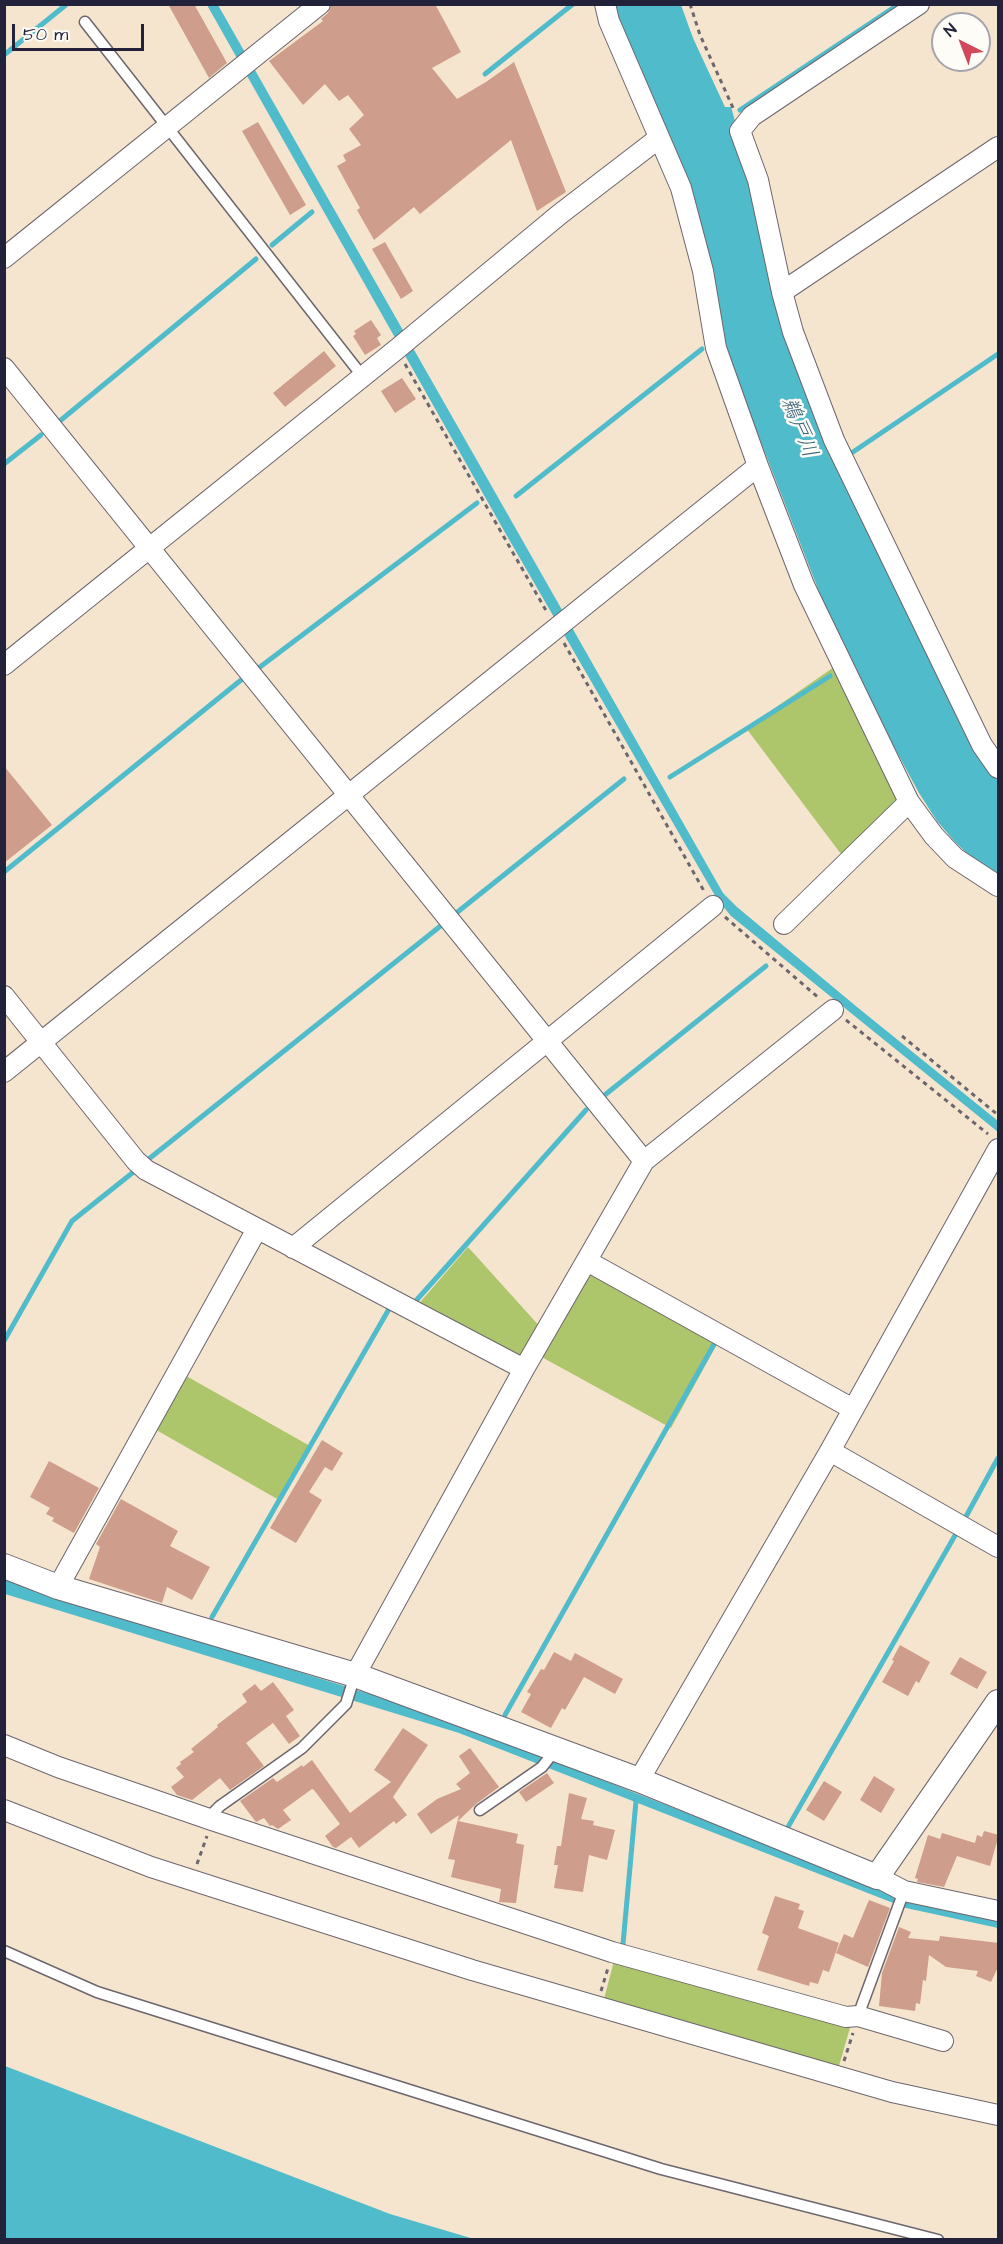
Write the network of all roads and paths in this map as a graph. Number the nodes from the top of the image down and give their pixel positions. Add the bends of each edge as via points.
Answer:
1 (320, 4) edge
2 (605, 4) edge
3 (690, 4) edge
4 (919, 4) edge
5 (85, 22) dead end
6 (168, 128) junction
7 (740, 131) junction
8 (659, 138) junction
9 (999, 147) edge
10 (4, 258) edge
11 (782, 292) junction
12 (404, 344) junction
13 (4, 368) edge
14 (363, 377) junction
15 (758, 466) junction
16 (150, 547) junction
17 (563, 622) junction
18 (4, 665) edge
19 (999, 768) edge
20 (349, 795) junction
21 (909, 802) junction
22 (999, 886) edge
23 (713, 906) junction
24 (784, 924) dead end
25 (4, 996) edge
26 (833, 1010) junction
27 (902, 1036) dead end
28 (42, 1042) junction
29 (547, 1042) junction
30 (4, 1072) edge
31 (999, 1115) edge
32 (994, 1142) edge
33 (644, 1161) junction
34 (257, 1229) junction
35 (293, 1248) junction
36 (587, 1261) junction
37 (524, 1369) junction
38 (854, 1409) junction
39 (830, 1451) junction
40 (999, 1547) edge
41 (4, 1566) edge
42 (58, 1587) junction
43 (355, 1675) junction
44 (999, 1702) edge
45 (4, 1745) edge
46 (549, 1757) junction
47 (639, 1780) junction
48 (4, 1810) edge
49 (480, 1810) dead end
50 (209, 1819) junction
51 (877, 1877) junction
52 (192, 1880) junction
53 (901, 1898) junction
54 (999, 1911) edge
55 (4, 1951) edge
56 (612, 1952) junction
57 (597, 2006) junction
58 (858, 2016) junction
59 (942, 2041) dead end
60 (840, 2077) junction
61 (999, 2115) edge
62 (938, 2240) edge

1 - 6 street
2 - 8 street
3 - 7 path
4 - 7 street via 752,116
5 - 6 lane
6 - 10 street
6 - 14 lane
7 - 11 street via 758,180
8 - 12 street via 560,214
8 - 15 street via 681,188 703,271 716,348
9 - 11 street
11 - 19 street via 834,440 982,745
12 - 14 street
12 - 17 path
13 - 16 street
14 - 16 street
15 - 17 street
15 - 21 street via 804,585
16 - 18 street
16 - 20 street
17 - 20 street
17 - 23 path
20 - 28 street
20 - 29 street
21 - 22 street via 955,858
21 - 24 street
23 - 26 path
23 - 29 street
25 - 28 street
26 - 32 path
26 - 33 street
27 - 31 path
28 - 30 street
28 - 34 street via 146,1170
29 - 33 street
29 - 35 street
32 - 38 street
33 - 36 street
34 - 35 street
34 - 42 street
35 - 37 street
36 - 37 street
36 - 38 street
37 - 43 street
38 - 39 street
39 - 40 street
39 - 47 street
41 - 42 street
42 - 43 street
43 - 46 street
43 - 50 lane via 346,1704 302,1748 220,1806
44 - 51 street
45 - 50 street
46 - 47 street
46 - 49 lane
47 - 51 street
48 - 52 street
50 - 52 path
50 - 56 street
51 - 53 street
52 - 57 street
53 - 54 street
53 - 58 lane
55 - 62 lane via 98,1992 628,2158
56 - 57 path
56 - 58 street via 846,2017
57 - 60 street
58 - 59 street
58 - 60 path
60 - 61 street

